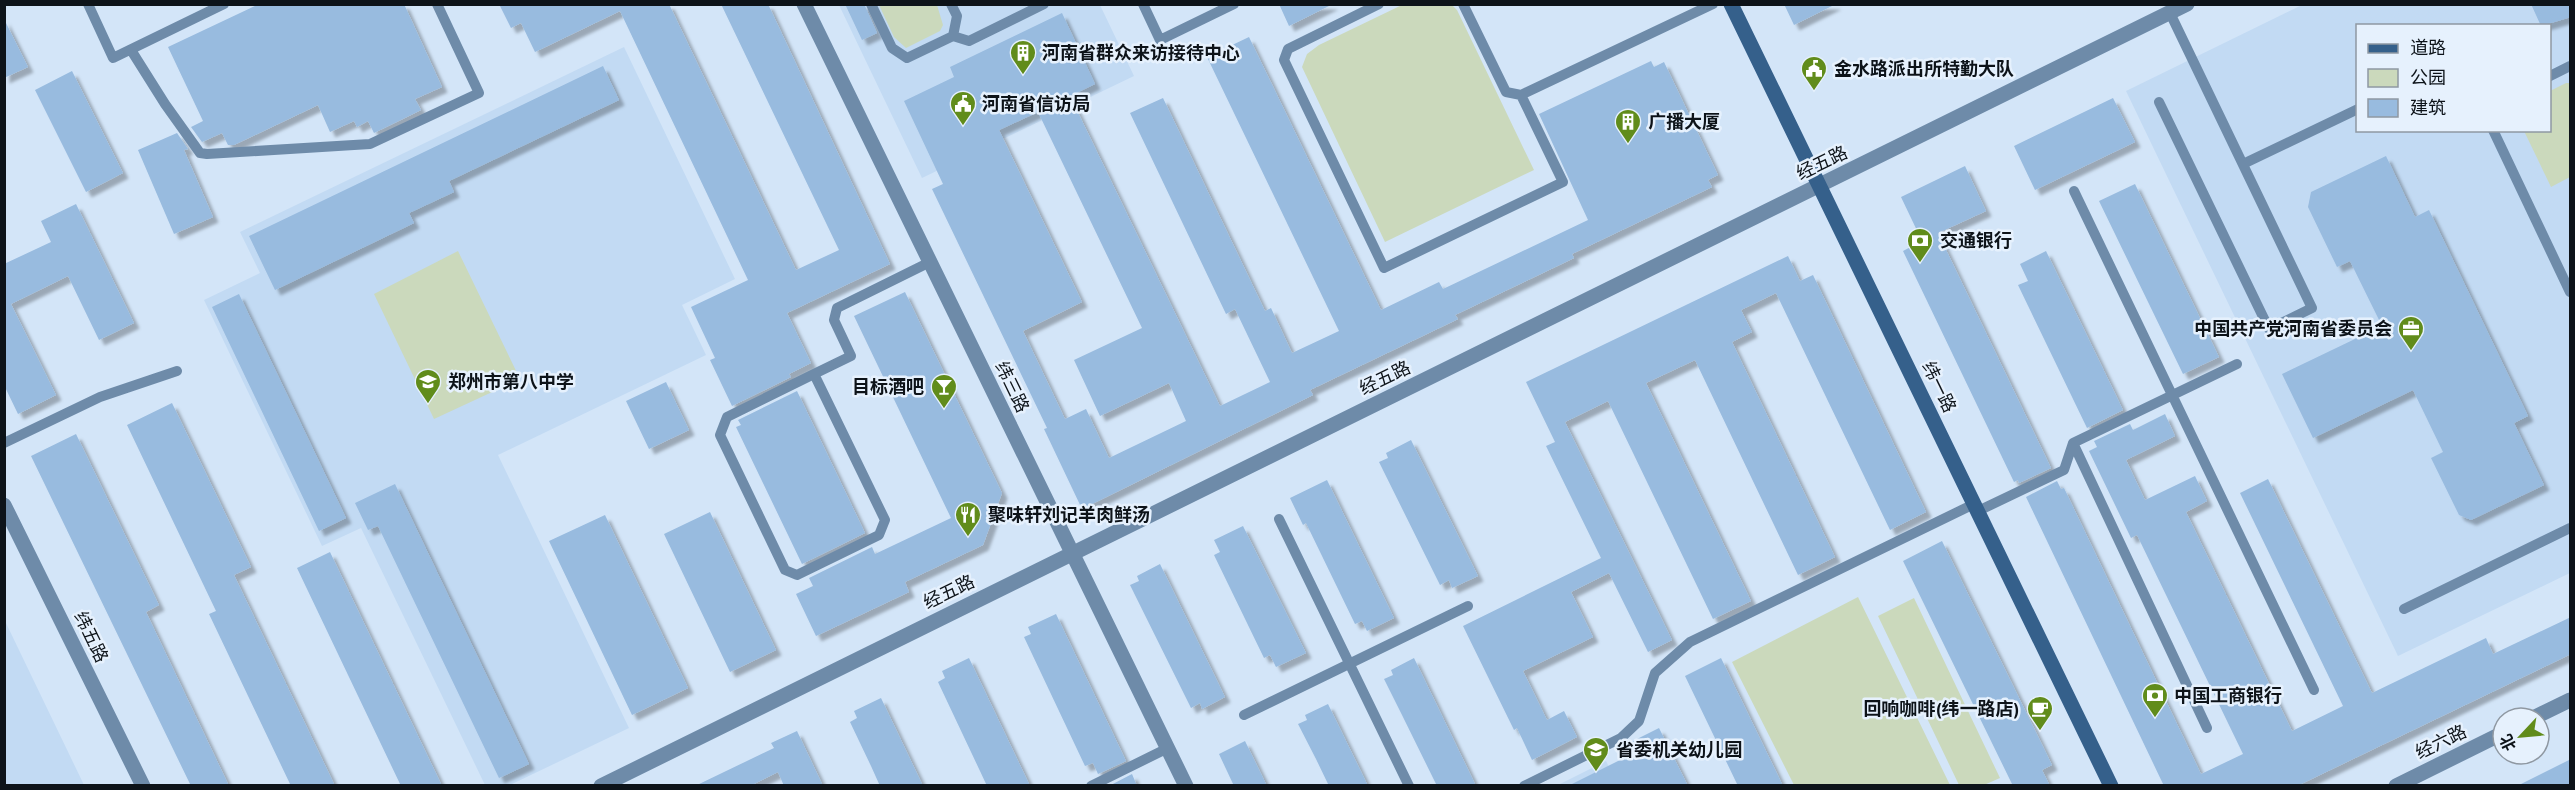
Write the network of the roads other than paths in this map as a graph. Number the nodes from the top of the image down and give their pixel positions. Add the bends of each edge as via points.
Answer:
1 (88, 4) edge
2 (224, 4) edge
3 (437, 4) edge
4 (804, 4) edge
5 (871, 4) edge
6 (951, 4) edge
7 (1044, 4) edge
8 (1143, 4) edge
9 (1234, 4) edge
10 (1379, 4) edge
11 (1463, 4) edge
12 (1713, 4) edge
13 (1731, 4) edge
14 (2187, 4) edge
15 (2170, 13) junction
16 (953, 36) junction
17 (131, 50) junction
18 (2571, 66) edge
19 (2551, 76) edge
20 (1521, 95) junction
21 (2159, 102) dead end
22 (2356, 110) edge
23 (2494, 132) edge
24 (2243, 164) junction
25 (1820, 186) junction
26 (2074, 191) dead end
27 (930, 262) junction
28 (2571, 292) edge
29 (2237, 364) dead end
30 (177, 371) dead end
31 (814, 374) junction
32 (2172, 395) junction
33 (4, 443) edge
34 (2073, 443) junction
35 (4, 505) edge
36 (1976, 508) junction
37 (1280, 519) dead end
38 (2571, 528) edge
39 (1072, 553) junction
40 (1468, 606) dead end
41 (2404, 609) dead end
42 (1350, 664) junction
43 (2314, 690) dead end
44 (2571, 700) edge
45 (2551, 709) edge
46 (1244, 715) dead end
47 (2207, 728) dead end
48 (2491, 739) edge
49 (1168, 748) junction
50 (143, 786) edge
51 (601, 786) edge
52 (1091, 786) edge
53 (1186, 786) edge
54 (1409, 786) edge
55 (1524, 786) edge
56 (2111, 786) edge
57 (2396, 786) edge

1 - 17 lane via 113,58
2 - 17 lane
3 - 17 lane via 479,93 370,144 200,153
4 - 27 street, 纬三路
5 - 16 lane via 892,48 907,58
6 - 16 lane via 957,16
7 - 16 lane via 969,41
8 - 9 lane via 1160,40
10 - 20 lane via 1288,49 1284,60 1384,268 1563,182
11 - 20 lane via 1506,92
12 - 20 lane
13 - 25 street, 纬一路
14 - 15 street, 经五路
15 - 24 lane
15 - 25 street, 经五路
18 - 19 lane
21 - 24 lane via 2269,329 2312,308
22 - 24 lane
23 - 28 lane
25 - 36 street, 纬一路
25 - 39 street, 经五路
26 - 32 lane
27 - 31 lane via 837,308 834,321 851,356
27 - 39 street, 纬三路
29 - 32 lane
30 - 33 lane via 100,397
31 - 31 lane via 885,520 879,535 797,575 785,570 720,435 727,417
32 - 34 lane
32 - 43 lane
34 - 36 lane via 2064,470
34 - 47 lane
35 - 50 street, 纬五路
36 - 55 lane via 1690,642 1655,673 1639,721 1621,738
36 - 56 street, 纬一路
37 - 42 lane
38 - 41 lane
39 - 49 street, 纬三路
39 - 51 street, 经五路
40 - 42 lane
42 - 46 lane
42 - 54 lane
44 - 45 street
48 - 57 street, 经六路
49 - 52 lane
49 - 53 street, 纬三路

